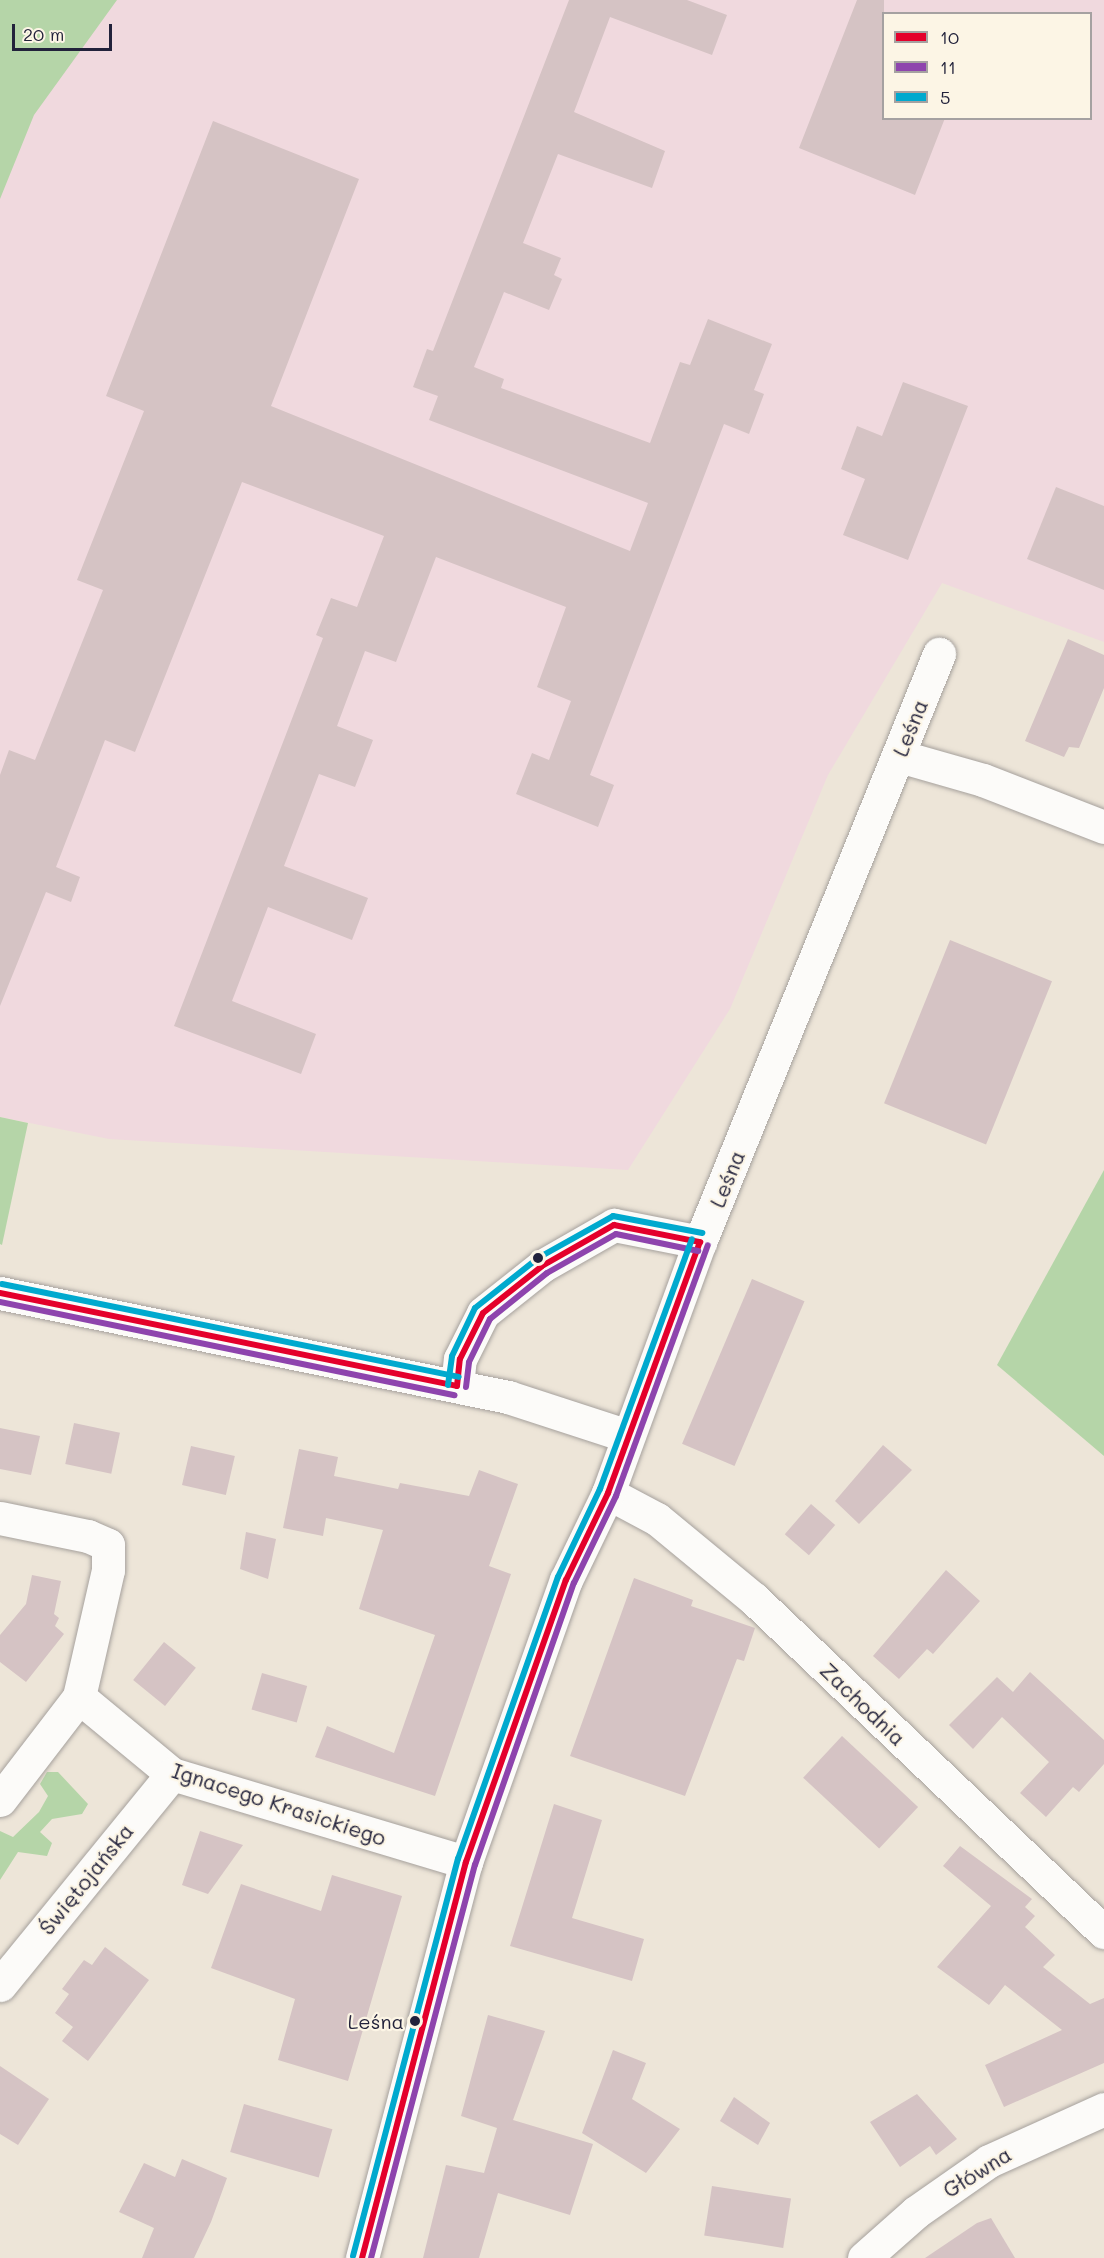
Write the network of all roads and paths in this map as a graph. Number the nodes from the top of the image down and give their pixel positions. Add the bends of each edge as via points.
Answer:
1 (939, 654) dead end
2 (899, 756) junction
3 (1104, 827) edge
4 (700, 1242) junction
5 (0, 1293) edge
6 (457, 1386) junction
7 (628, 1436) junction
8 (608, 1493) junction
9 (0, 1518) edge
10 (79, 1698) junction
11 (172, 1774) junction
12 (0, 1800) edge
13 (466, 1862) junction
14 (1104, 1932) edge
15 (0, 1985) edge
16 (1104, 2109) edge
17 (362, 2258) edge
18 (864, 2258) edge

1 - 2 street, Leśna
2 - 3 street via 983,780
2 - 4 street, Leśna
4 - 6 street via 614,1225 542,1266 483,1313 460,1359
4 - 7 street, Leśna
5 - 6 street
6 - 7 street
7 - 8 street, Leśna
8 - 13 street, Leśna via 566,1580
8 - 14 street, Zachodnia via 657,1520 754,1599
9 - 10 street via 88,1536 108,1545 108,1570
10 - 11 street, Ignacego Krasickiego
10 - 12 street
11 - 13 street, Ignacego Krasickiego
11 - 15 street, Świętojańska
13 - 17 street, Leśna
16 - 18 street, Główna via 989,2161 915,2212

